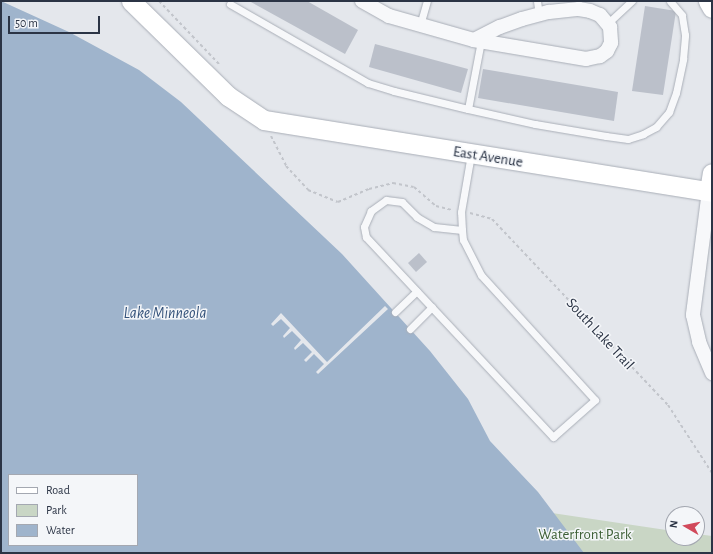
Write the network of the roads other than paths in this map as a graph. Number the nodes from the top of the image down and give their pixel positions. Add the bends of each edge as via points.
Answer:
1 (131, 1) edge
2 (362, 1) edge
3 (427, 1) edge
4 (632, 1) edge
5 (670, 1) edge
6 (708, 1) edge
7 (228, 2) edge
8 (538, 8) edge
9 (712, 8) edge
10 (608, 23) junction
11 (420, 25) junction
12 (477, 41) junction
13 (468, 109) junction
14 (471, 154) junction
15 (712, 173) edge
16 (711, 192) edge
17 (462, 230) junction
18 (417, 291) junction
19 (432, 307) junction
20 (395, 312) dead end
21 (410, 329) dead end
22 (712, 373) edge

1 - 14 street, East Avenue via 228,96 264,120
2 - 11 street via 389,16
3 - 11 lane
4 - 10 lane
5 - 13 lane via 682,15 685,35 683,59 669,112 656,127 644,134 628,139 606,136
6 - 9 street
7 - 13 lane via 368,83
8 - 10 street via 590,11 600,15
8 - 12 street
10 - 12 street via 612,35 611,43 604,53 592,58
11 - 12 street
12 - 13 lane
14 - 16 street, East Avenue
14 - 17 lane via 461,212
15 - 16 street
16 - 22 street via 693,315
17 - 18 lane via 434,227 417,217 402,202 386,200 371,212 364,227 366,237
17 - 19 lane via 462,240 481,275 596,400 553,437
18 - 19 lane
18 - 20 lane
19 - 21 lane

